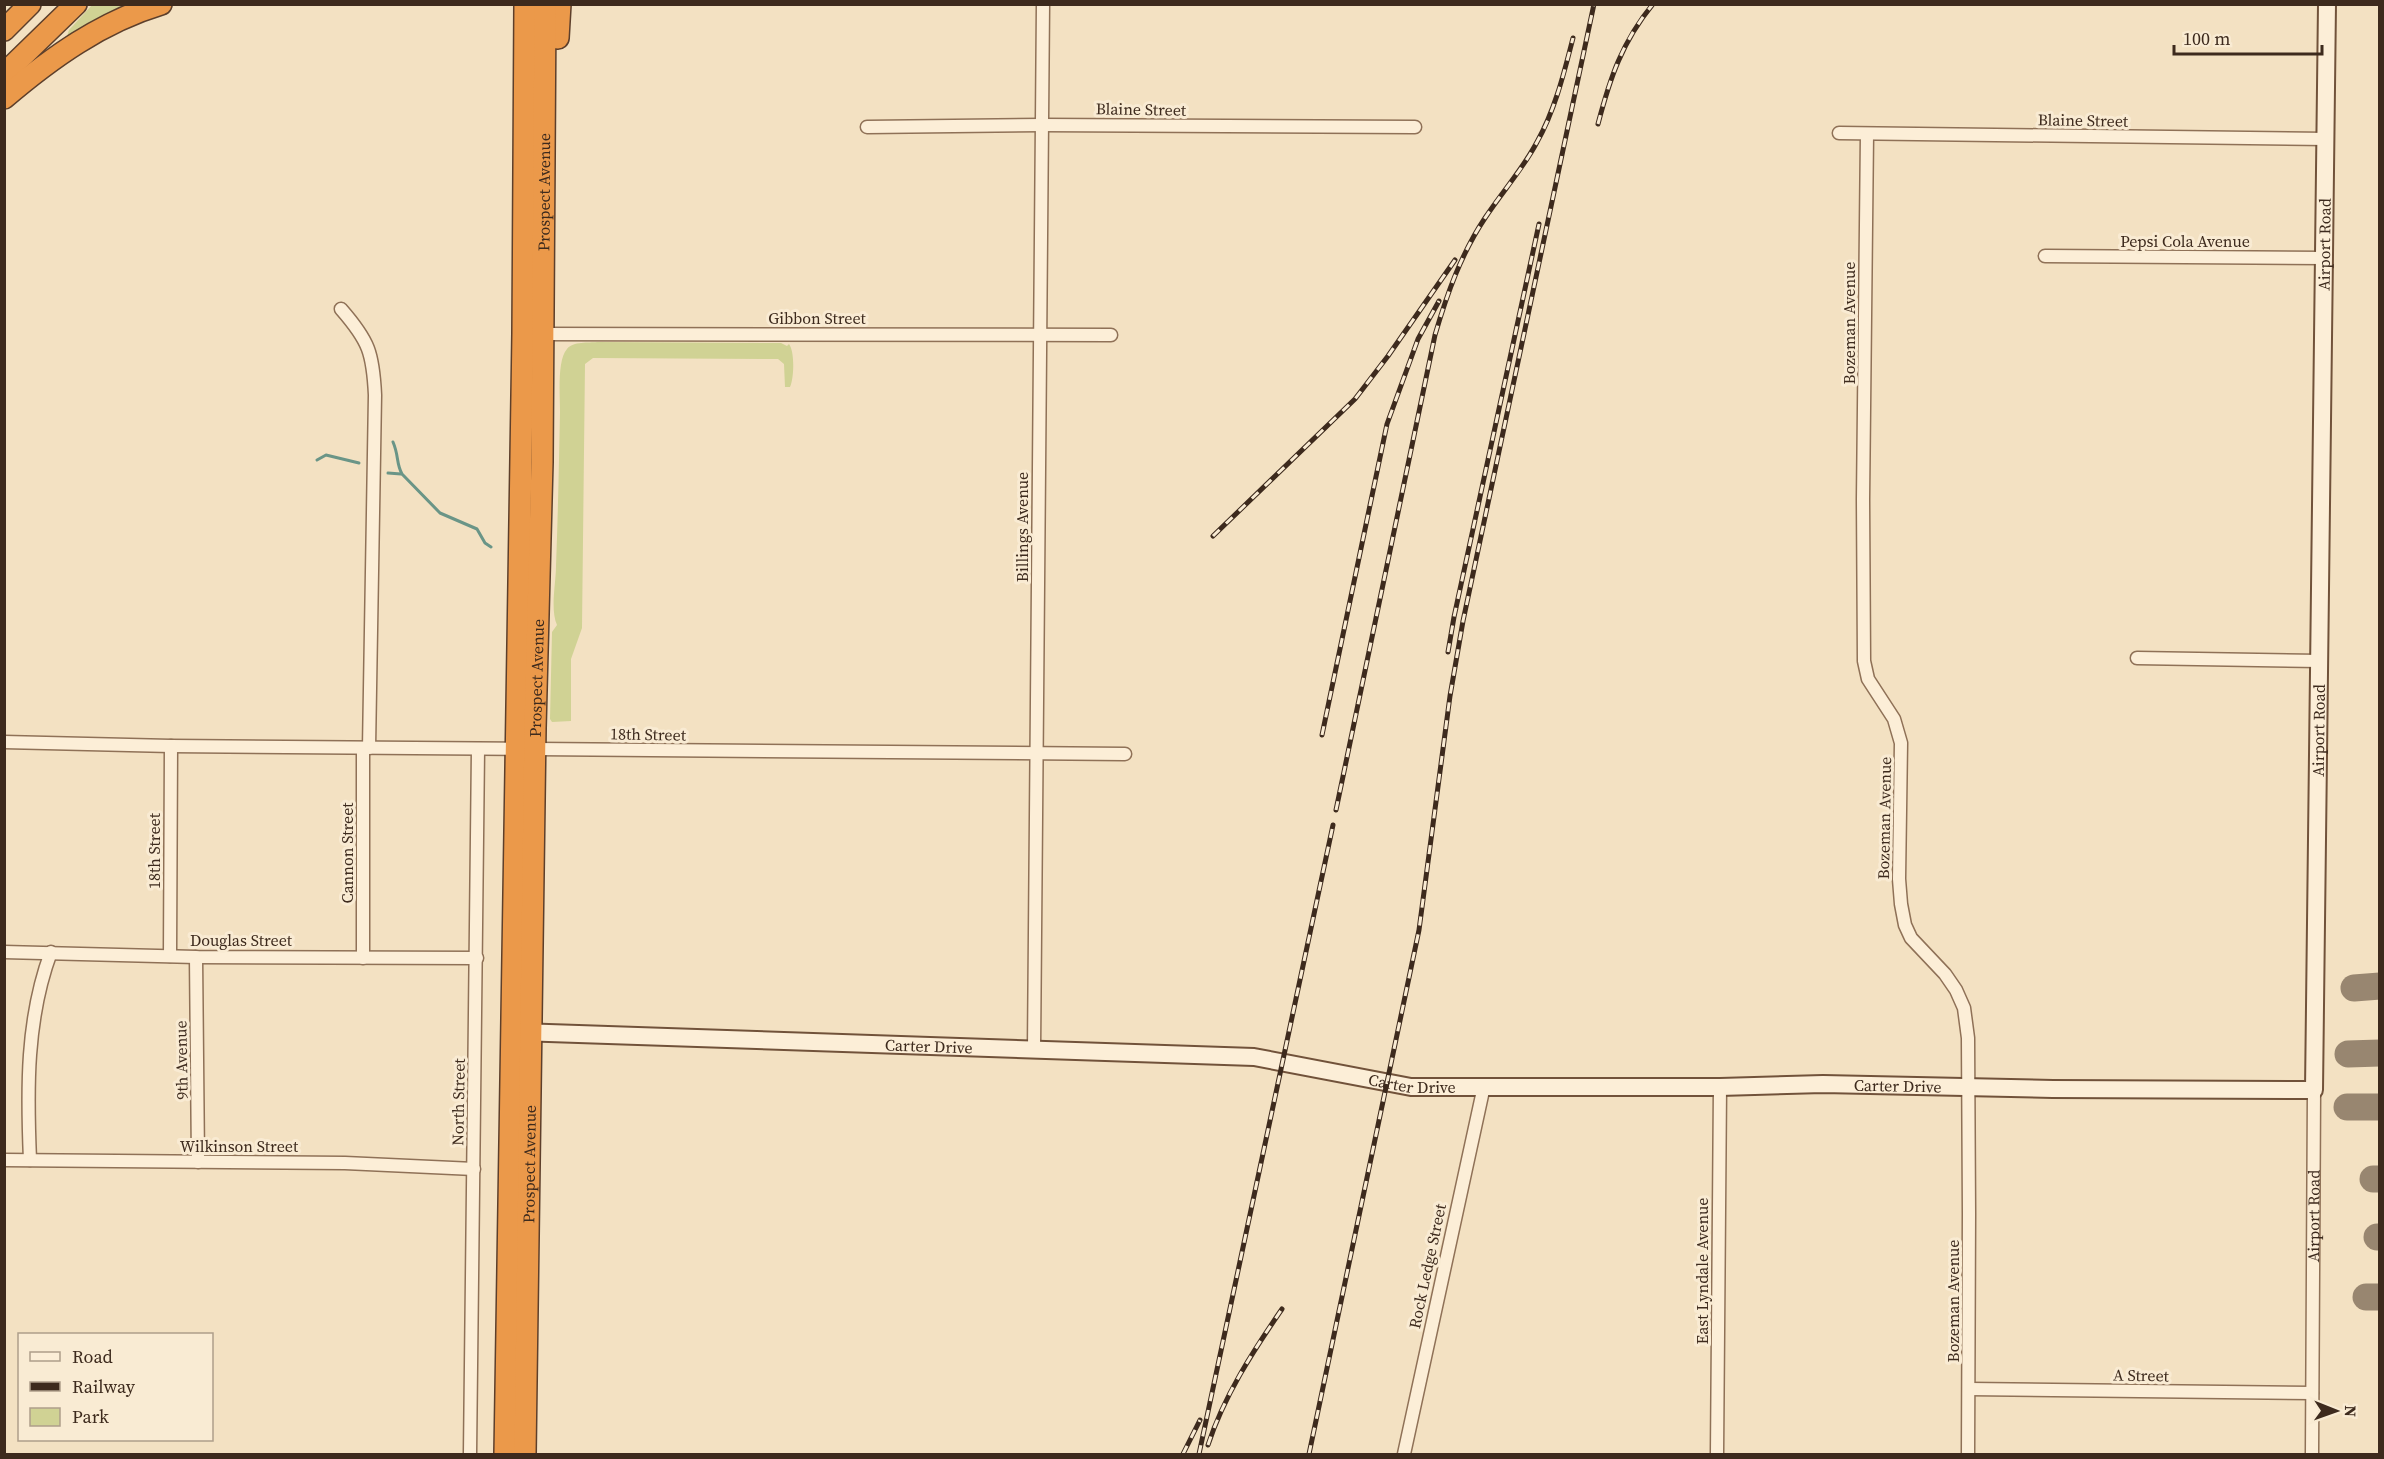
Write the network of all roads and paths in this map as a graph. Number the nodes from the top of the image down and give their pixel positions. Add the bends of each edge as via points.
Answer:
1 (30, 4) edge
2 (76, 4) edge
3 (161, 4) edge
4 (525, 4) edge
5 (545, 4) edge
6 (560, 4) edge
7 (1043, 4) edge
8 (2327, 4) edge
9 (4, 30) edge
10 (4, 74) edge
11 (4, 98) edge
12 (1042, 125) junction
13 (867, 127) dead end
14 (1415, 127) dead end
15 (1839, 133) dead end
16 (1867, 134) junction
17 (2327, 139) junction
18 (544, 194) junction
19 (2045, 256) dead end
20 (2325, 258) junction
21 (341, 309) dead end
22 (533, 334) junction
23 (1040, 335) junction
24 (1112, 335) dead end
25 (2137, 658) dead end
26 (2320, 661) junction
27 (4, 742) edge
28 (171, 746) junction
29 (366, 748) junction
30 (478, 749) junction
31 (525, 749) junction
32 (1125, 754) dead end
33 (1037, 755) junction
34 (4, 952) edge
35 (51, 952) junction
36 (170, 956) junction
37 (196, 957) junction
38 (363, 958) junction
39 (477, 958) junction
40 (521, 1032) junction
41 (1034, 1049) junction
42 (1484, 1086) junction
43 (1720, 1087) junction
44 (1967, 1087) junction
45 (2314, 1090) junction
46 (4, 1160) edge
47 (30, 1160) junction
48 (198, 1162) junction
49 (474, 1169) junction
50 (1969, 1389) junction
51 (2312, 1393) junction
52 (470, 1455) edge
53 (505, 1455) edge
54 (525, 1455) edge
55 (1404, 1455) edge
56 (1717, 1455) edge
57 (1968, 1455) edge
58 (2312, 1455) edge

1 - 9 highway
2 - 10 highway
3 - 11 highway via 84,39
4 - 22 highway, Prospect Avenue
5 - 18 highway, Prospect Avenue
6 - 18 highway via 553,125
7 - 12 street, Billings Avenue
8 - 17 street, Airport Road
12 - 13 street, Blaine Street
12 - 14 street, Blaine Street
12 - 23 street, Billings Avenue
15 - 16 street, Blaine Street
16 - 17 street, Blaine Street
16 - 44 street, Bozeman Avenue via 1864,661 1868,680 1894,719 1902,743 1899,879 1905,925 1911,938 1945,974 1964,1008
17 - 20 street, Airport Road
18 - 22 highway, Prospect Avenue
19 - 20 street, Pepsi Cola Avenue
20 - 26 street, Airport Road
21 - 29 street, Cannon Street via 368,344 374,365
22 - 23 street, Gibbon Street
22 - 31 highway, Prospect Avenue
23 - 24 street, Gibbon Street
23 - 33 street, Billings Avenue
25 - 26 street
26 - 45 street, Airport Road
27 - 28 street, 18th Street
28 - 29 street, 18th Street
28 - 36 street, 18th Street
29 - 30 street, 18th Street
29 - 38 street, Cannon Street
30 - 31 street, 18th Street
30 - 39 street, North Street
31 - 33 street, 18th Street
31 - 40 highway, Prospect Avenue
32 - 33 street, 18th Street
33 - 41 street, Billings Avenue
34 - 35 street, Douglas Street
35 - 36 street, Douglas Street
35 - 47 street via 40,980 27,1083
36 - 37 street, Douglas Street
37 - 38 street, Douglas Street
37 - 48 street, 9th Avenue
38 - 39 street, Douglas Street
39 - 49 street, North Street
40 - 41 street, Carter Drive
40 - 53 highway, Prospect Avenue
40 - 54 highway, Prospect Avenue
41 - 42 street, Carter Drive via 1254,1057 1411,1088
42 - 43 street, Carter Drive
42 - 55 street, Rock Ledge Street
43 - 44 street, Carter Drive
43 - 56 street, East Lyndale Avenue
44 - 45 street, Carter Drive
44 - 50 street, Bozeman Avenue
45 - 51 street, Airport Road
46 - 47 street, Wilkinson Street
47 - 48 street, Wilkinson Street
48 - 49 street, Wilkinson Street
49 - 52 street, North Street
50 - 51 street, A Street
50 - 57 street, Bozeman Avenue
51 - 58 street, Airport Road

